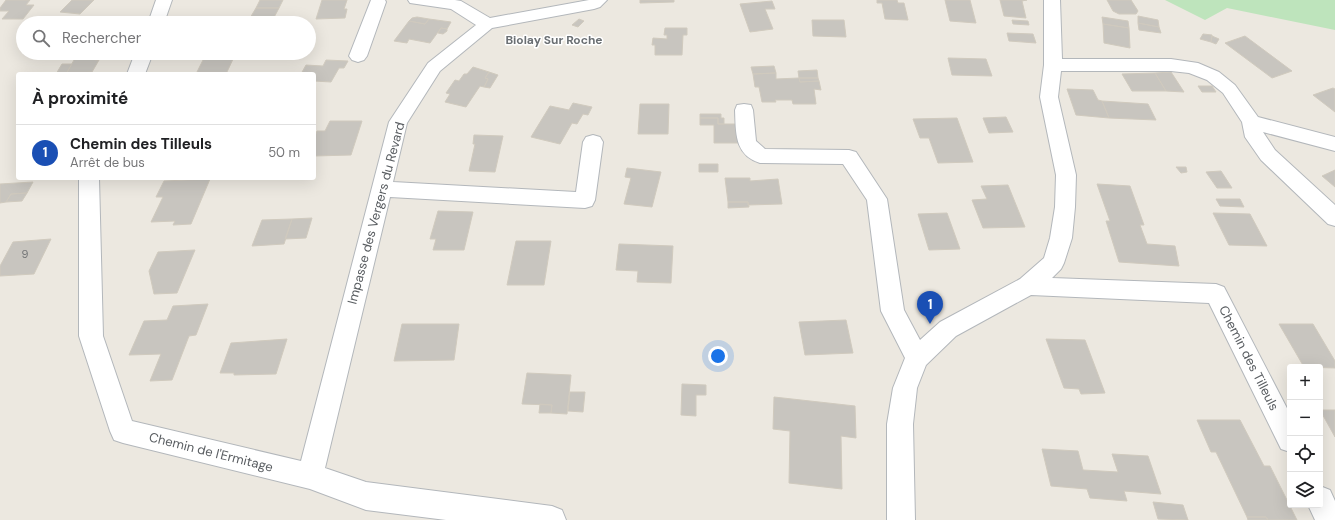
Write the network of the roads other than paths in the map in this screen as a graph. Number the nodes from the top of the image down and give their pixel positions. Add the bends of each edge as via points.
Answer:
1 (164, 0) edge
2 (396, 0) edge
3 (416, 0) edge
4 (599, 0) edge
5 (1052, 0) edge
6 (378, 1) edge
7 (159, 16) edge
8 (487, 24) junction
9 (358, 56) dead end
10 (141, 60) edge
11 (1053, 65) junction
12 (137, 72) edge
13 (744, 110) dead end
14 (1251, 122) junction
15 (593, 142) dead end
16 (1335, 144) edge
17 (89, 180) edge
18 (381, 190) junction
19 (1335, 218) edge
20 (1028, 286) junction
21 (917, 358) junction
22 (1288, 436) edge
23 (310, 476) junction
24 (1323, 506) edge
25 (552, 520) edge
26 (901, 520) edge
27 (1330, 520) edge

1 - 7 street
2 - 6 street
3 - 8 street via 455,5
4 - 8 street, Impasse des Vergers du Revard via 594,4
5 - 11 street
6 - 9 street
8 - 18 street, Impasse des Vergers du Revard via 434,67 398,122
10 - 12 street
11 - 14 street via 1192,67 1213,76 1229,89
11 - 20 street via 1049,97 1066,176 1065,207 1061,238 1053,262
13 - 21 street via 747,143 760,156 849,157 877,200 893,311
14 - 16 street
14 - 19 street via 1255,137 1268,155
15 - 18 street via 585,200
17 - 23 street, Chemin de l'Ermitage via 91,336 123,431
18 - 23 street, Impasse des Vergers du Revard
20 - 21 street via 948,329
20 - 22 street, Chemin des Tilleuls via 1216,294
21 - 26 street via 905,388 900,424
23 - 25 street, Chemin de l'Ermitage via 366,496
24 - 27 street

